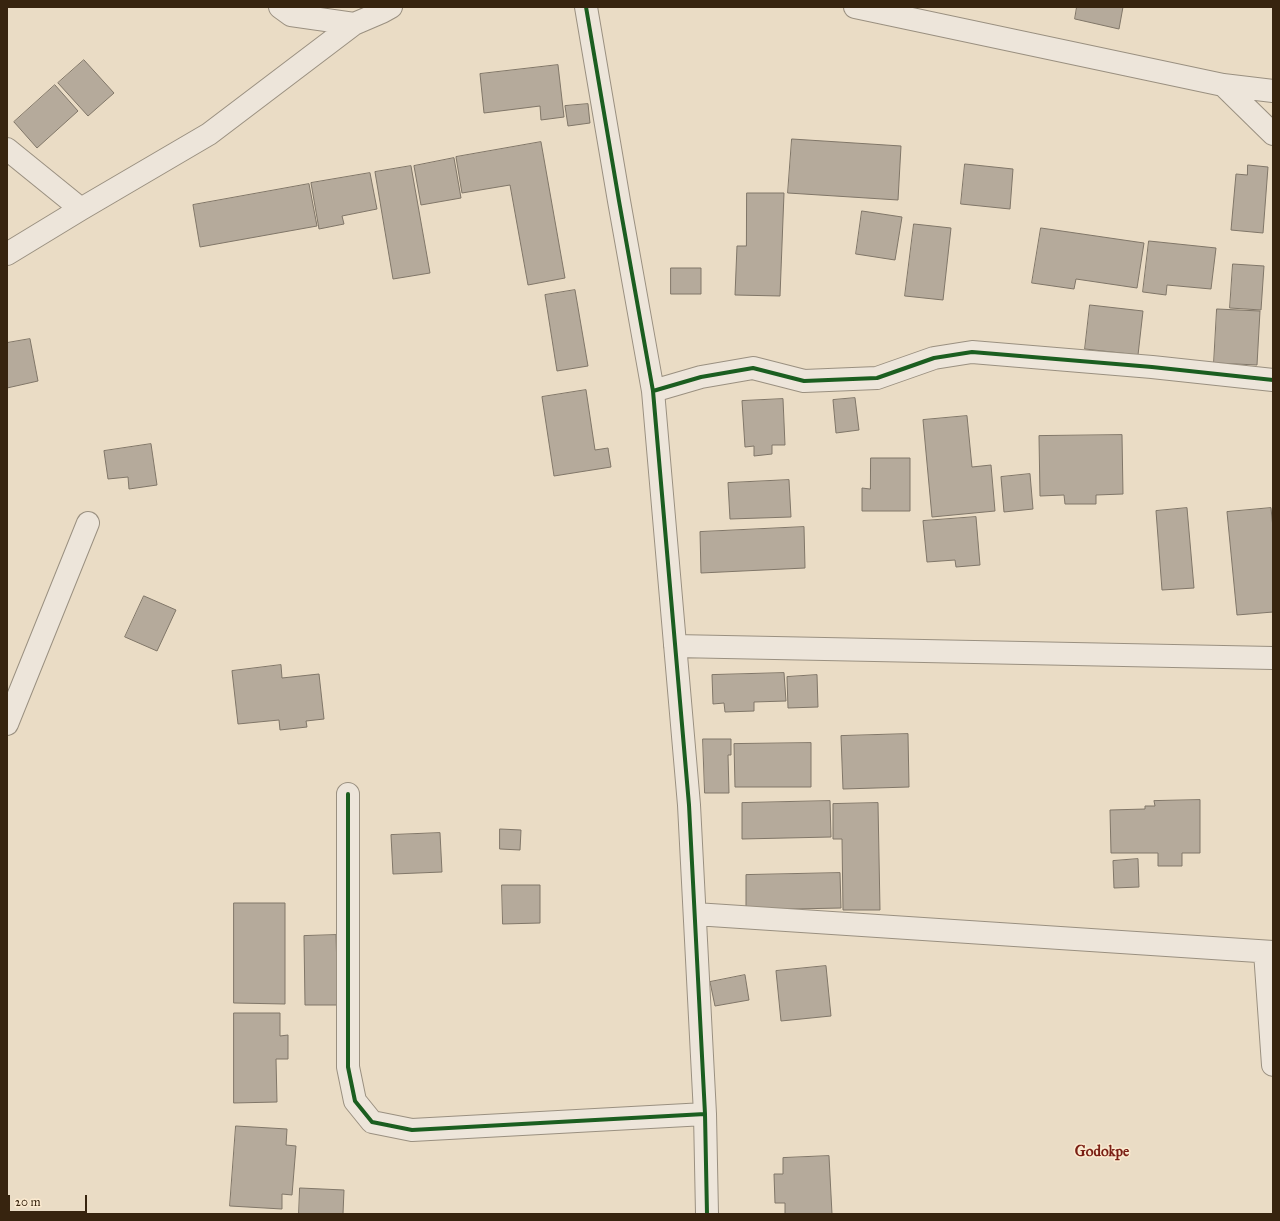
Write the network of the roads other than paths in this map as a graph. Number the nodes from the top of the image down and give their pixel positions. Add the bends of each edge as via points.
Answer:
1 (280, 7) edge
2 (391, 7) edge
3 (586, 7) edge
4 (855, 7) edge
5 (354, 24) junction
6 (1223, 85) junction
7 (1273, 91) edge
8 (1273, 134) edge
9 (7, 149) edge
10 (81, 208) junction
11 (7, 254) edge
12 (1273, 380) edge
13 (653, 391) junction
14 (88, 523) dead end
15 (675, 646) junction
16 (1273, 658) edge
17 (7, 724) edge
18 (348, 794) dead end
19 (695, 914) junction
20 (1269, 952) edge
21 (1273, 1065) edge
22 (705, 1114) junction
23 (707, 1214) edge

1 - 5 street via 291,15
2 - 5 street
3 - 13 street
4 - 6 street
5 - 10 street via 209,134
6 - 7 street
6 - 8 street
9 - 10 street
10 - 11 street
12 - 13 street via 972,352 934,358 877,378 804,382 753,368 701,376
13 - 15 street
14 - 17 street
15 - 16 street
15 - 19 street via 689,805
18 - 22 street via 348,1067 356,1101 372,1122 412,1130
19 - 20 street
19 - 22 street
20 - 21 street
22 - 23 street

